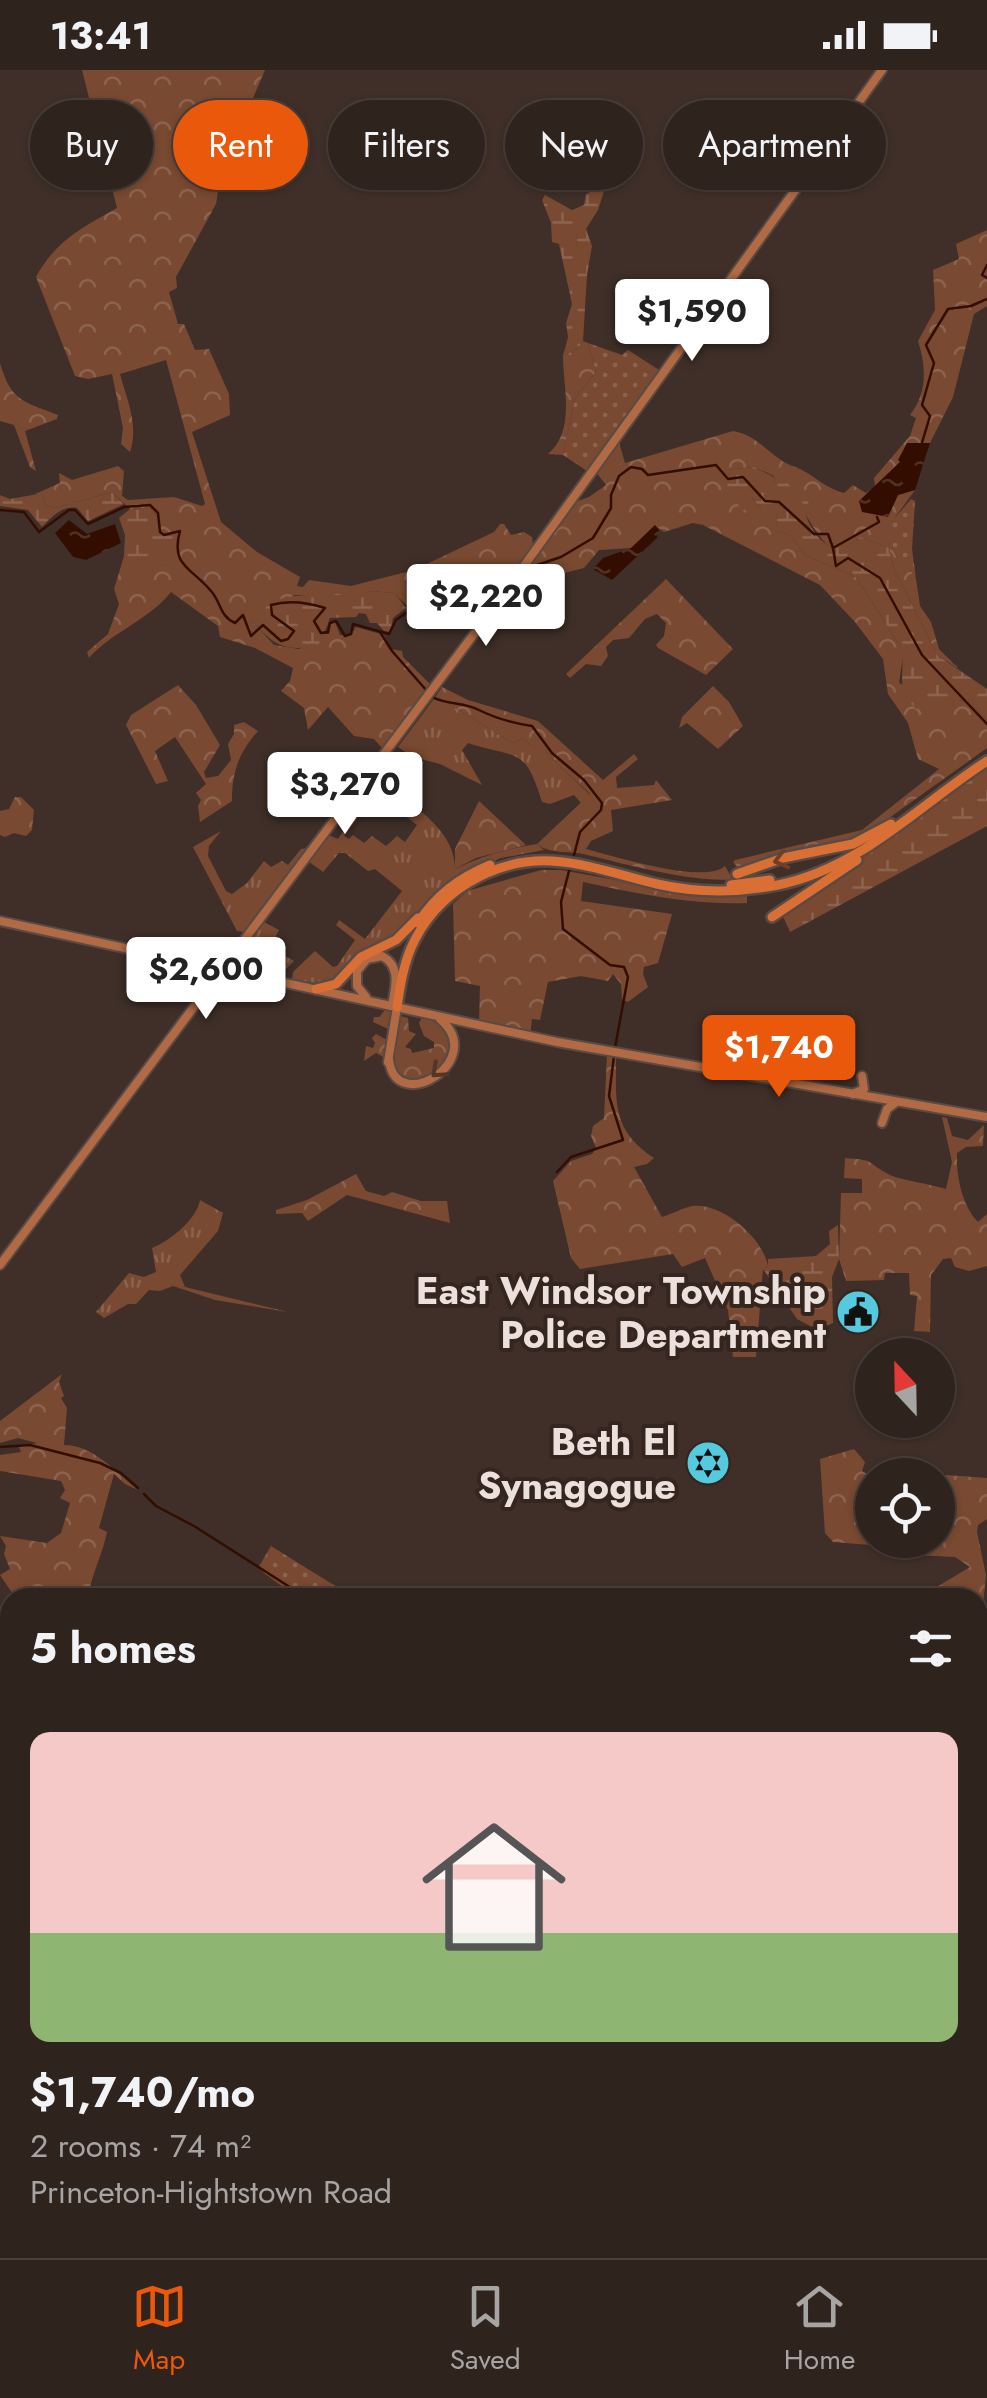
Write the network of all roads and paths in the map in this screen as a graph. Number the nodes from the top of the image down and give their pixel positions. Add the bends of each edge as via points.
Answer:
1 (882, 70) edge
2 (987, 757) edge
3 (911, 816) junction
4 (890, 824) junction
5 (738, 883) junction
6 (756, 886) junction
7 (427, 909) junction
8 (772, 917) dead end
9 (0, 921) edge
10 (233, 953) junction
11 (209, 965) junction
12 (223, 968) junction
13 (237, 971) junction
14 (396, 976) junction
15 (214, 980) junction
16 (316, 988) junction
17 (369, 1000) junction
18 (394, 1007) junction
19 (437, 1016) junction
20 (862, 1076) dead end
21 (852, 1094) junction
22 (902, 1103) junction
23 (987, 1118) edge
24 (882, 1123) dead end
25 (0, 1264) edge

1 - 10 main road via 430,694
2 - 3 highway
2 - 4 highway
3 - 6 highway via 840,864
3 - 8 highway
4 -> 5 highway via 842,847 783,858
4 - 6 highway via 824,864
5 - 6 highway
5 - 7 highway via 679,882 572,858 531,856 472,872
5 - 18 highway via 678,888 558,862 494,870 455,891 423,926
7 - 14 highway
7 - 16 highway via 396,940 361,957 339,982
9 - 11 main road
10 - 11 main road
10 - 12 main road
10 - 13 main road
11 - 12 main road
11 - 15 main road
12 - 13 main road
12 - 15 main road
13 - 16 main road
14 - 17 main road via 387,958 364,961 356,983
14 - 18 main road
15 - 25 main road
16 - 17 main road
17 - 18 main road
18 - 19 main road
19 -> 18 main road via 450,1028 449,1063 423,1083 404,1083 387,1062
19 - 21 main road
20 - 21 main road via 863,1090
21 - 22 main road
22 - 23 main road
22 - 24 main road via 887,1109

